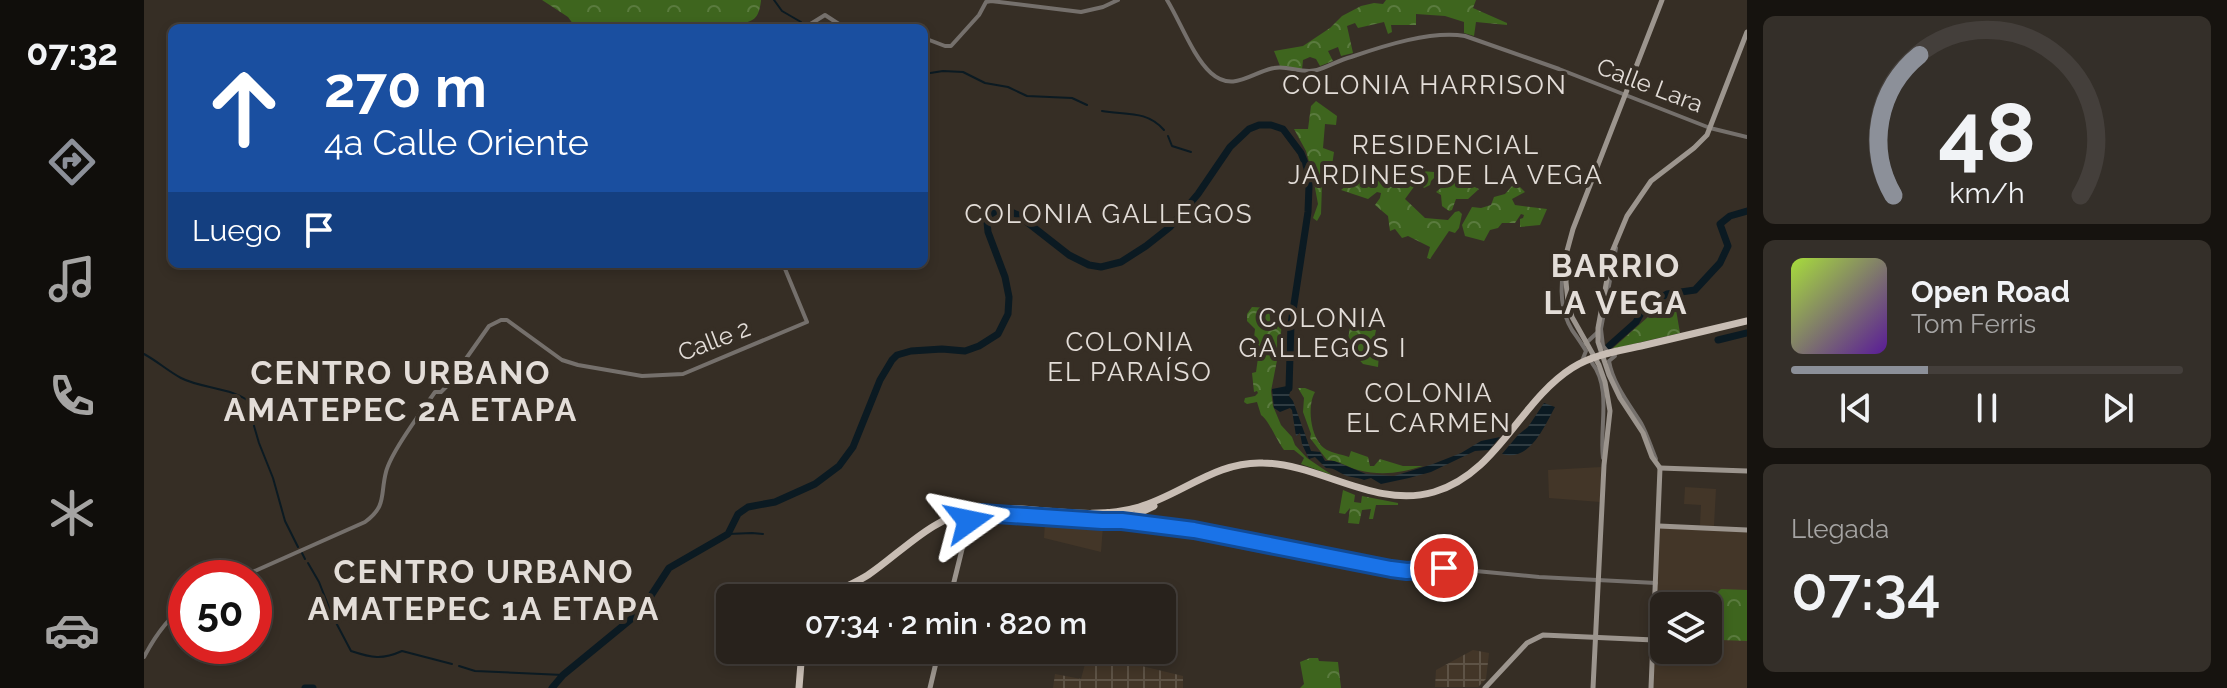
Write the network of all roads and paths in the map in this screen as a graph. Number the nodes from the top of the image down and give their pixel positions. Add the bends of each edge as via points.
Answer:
1 (1118, 0) edge
2 (1167, 0) edge
3 (1662, 0) edge
4 (810, 24) edge
5 (839, 24) edge
6 (1747, 32) edge
7 (928, 40) edge
8 (1626, 96) junction
9 (1710, 128) junction
10 (1747, 137) edge
11 (1567, 251) junction
12 (785, 268) edge
13 (1747, 323) edge
14 (1600, 326) junction
15 (1583, 346) junction
16 (1615, 354) junction
17 (1592, 363) junction
18 (1578, 364) junction
19 (1613, 373) junction
20 (1600, 379) junction
21 (1547, 391) junction
22 (1486, 464) junction
23 (1604, 465) junction
24 (1659, 466) junction
25 (1747, 471) edge
26 (979, 510) junction
27 (1124, 510) junction
28 (957, 514) junction
29 (968, 514) junction
30 (1122, 521) junction
31 (1659, 526) junction
32 (1747, 530) edge
33 (272, 563) edge
34 (1600, 580) junction
35 (1656, 583) junction
36 (851, 584) edge
37 (861, 584) edge
38 (954, 584) edge
39 (1656, 592) edge
40 (168, 623) edge
41 (1597, 637) junction
42 (1650, 640) edge
43 (144, 657) edge
44 (803, 664) edge
45 (936, 664) edge
46 (1652, 664) edge
47 (802, 688) edge
48 (930, 688) edge
49 (1485, 688) edge
50 (1593, 688) edge
51 (1651, 688) edge

1 - 7 street via 1081,12 986,2 951,46
2 - 8 street, Calle Lara via 1206,67 1220,80 1245,80 1276,67 1315,71 1378,49 1451,33
3 - 8 main road
4 - 5 street via 825,15
6 - 9 main road
8 - 9 street, Calle Lara
8 - 11 main road
9 - 10 street, Calle Lara
9 - 14 main road via 1647,186 1627,216 1612,252
11 - 15 street via 1562,301
11 - 23 main road via 1571,314 1597,358 1607,390 1610,418
12 - 33 street, Calle 2 via 807,322 683,374 642,376 583,366 562,360 512,322 489,326 387,467 375,515
13 - 16 highway
14 - 15 street
14 - 16 street via 1604,348
14 - 24 main road via 1600,349 1615,387
15 - 18 street via 1586,354
16 - 17 highway
16 - 18 highway
16 - 19 street via 1609,361
17 - 20 street
17 - 21 highway
18 - 21 highway
19 - 20 street via 1604,371
19 - 24 street
20 - 23 street
21 - 22 highway
22 - 27 highway via 1448,487 1407,496 1284,464 1242,464
22 - 30 highway via 1450,491 1405,500 1289,469 1239,469
23 - 34 main road
24 - 25 main road
24 - 31 main road
26 - 27 highway via 1076,515
26 - 28 highway
26 - 29 highway
27 - 30 highway
28 - 29 highway
28 - 36 highway
29 - 30 highway
29 - 37 highway via 942,525
29 - 38 main road
30 - 34 street via 1407,571 1444,568
31 - 32 main road
31 - 35 main road
34 - 35 street
34 - 41 main road
35 - 39 main road
40 - 43 street
41 - 42 main road
41 - 49 main road via 1543,635 1527,643
41 - 50 main road
44 - 47 highway
45 - 48 main road
46 - 51 main road

